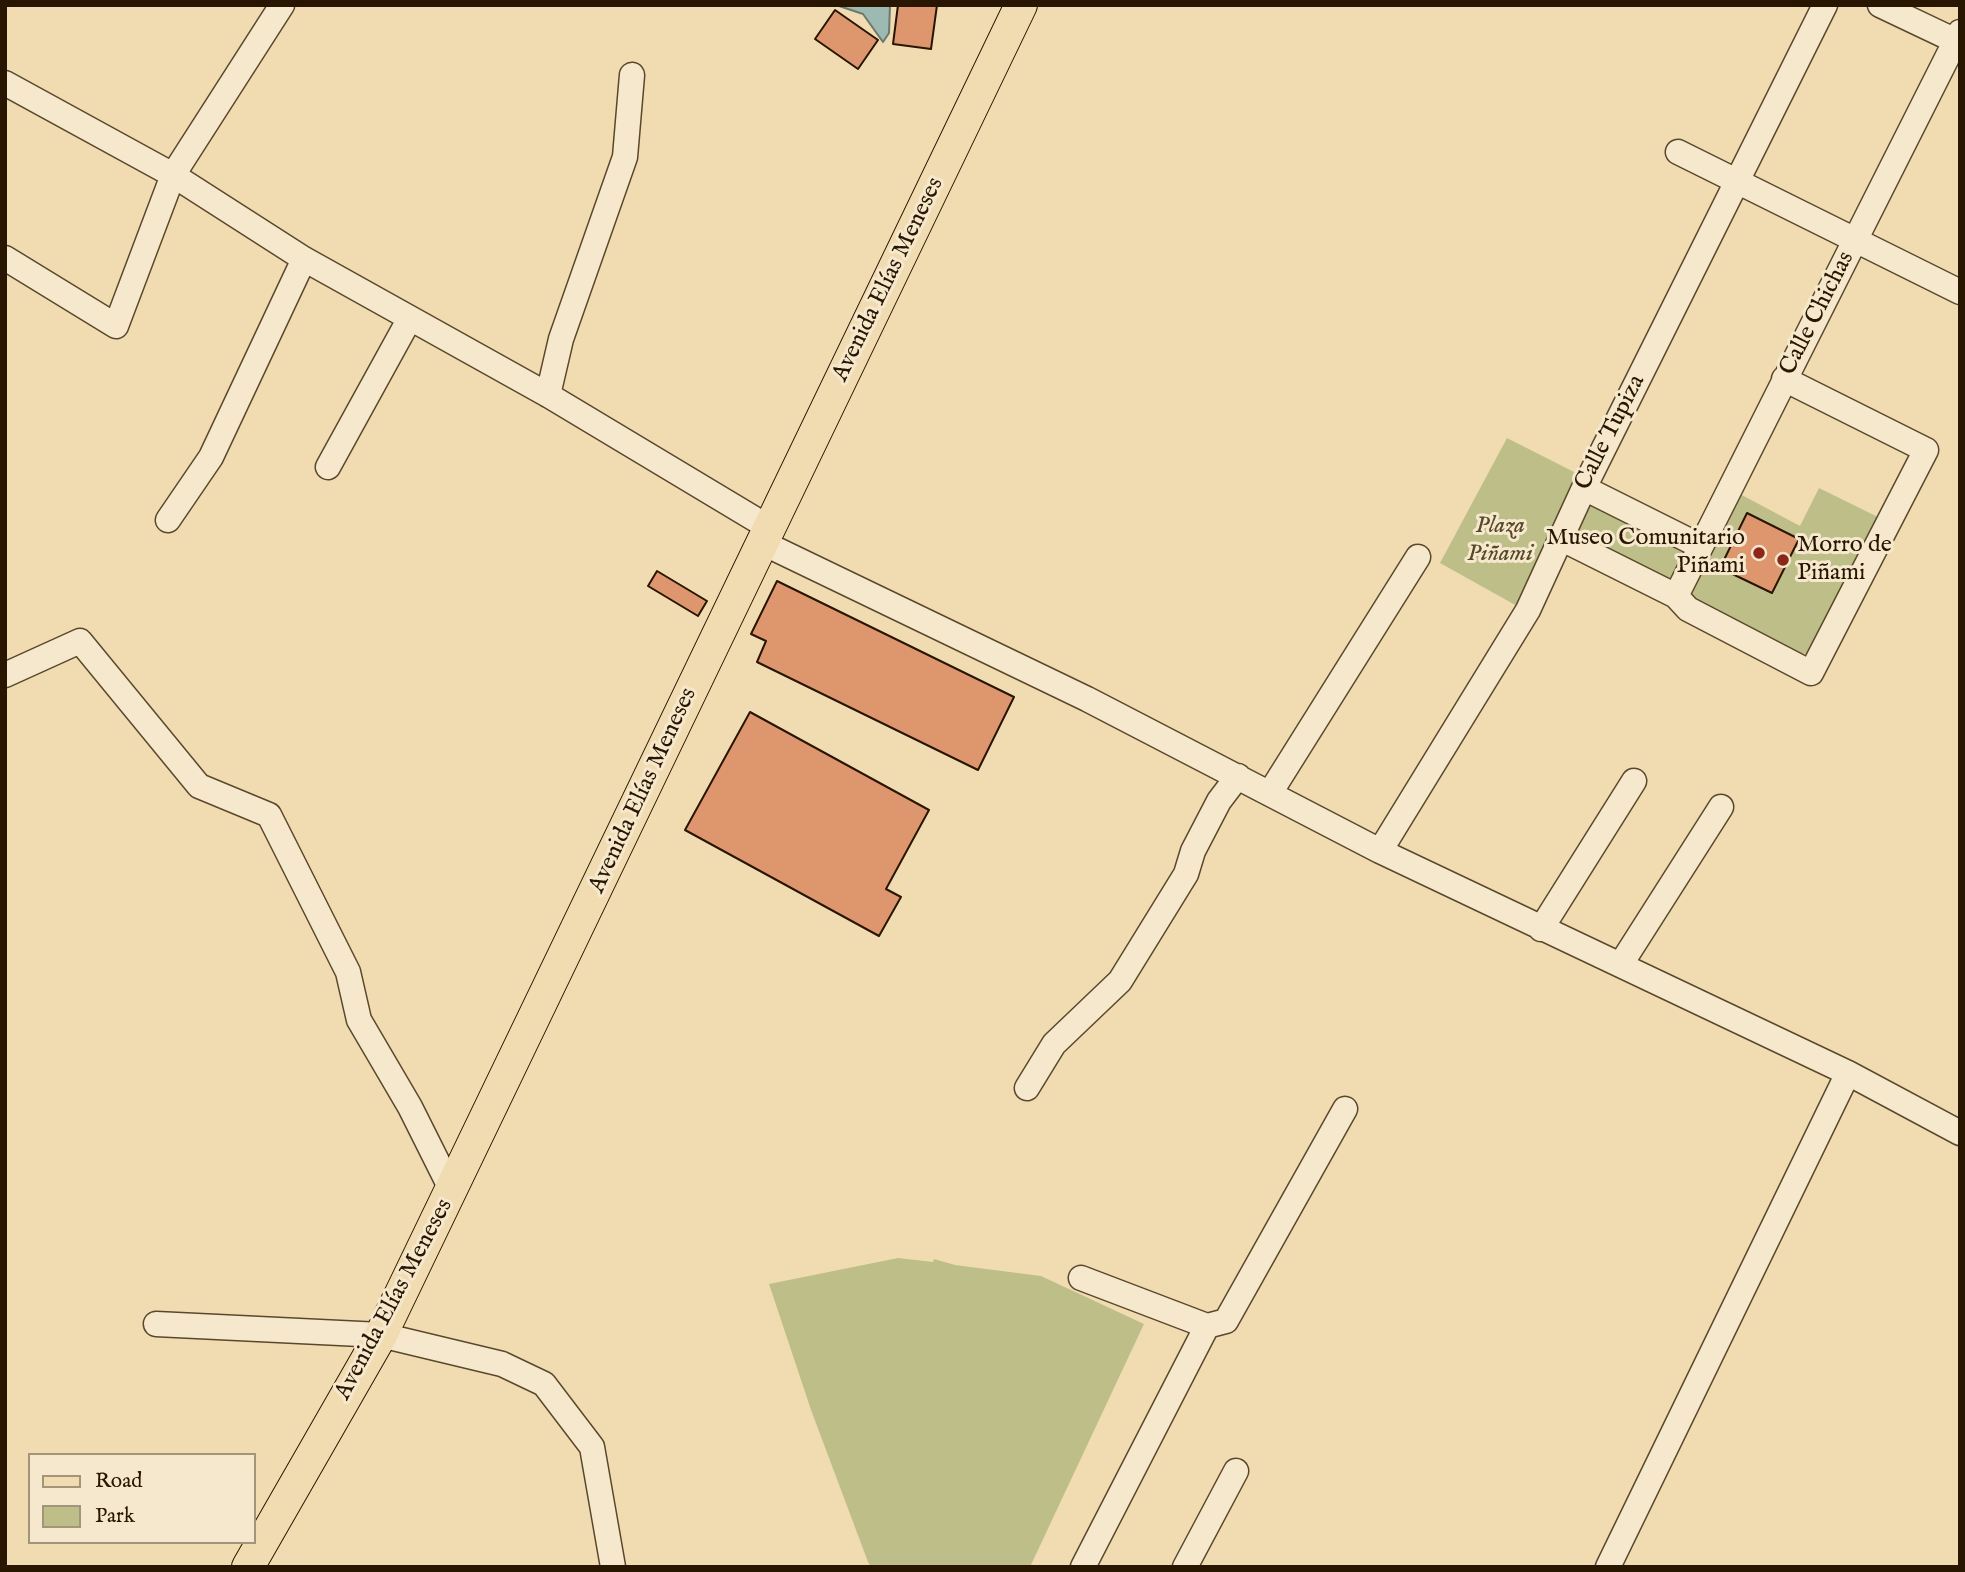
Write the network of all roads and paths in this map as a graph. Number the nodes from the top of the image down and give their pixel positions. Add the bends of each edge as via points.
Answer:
1 (282, 5) edge
2 (1021, 5) edge
3 (1825, 5) edge
4 (1880, 5) edge
5 (1958, 39) edge
6 (632, 75) dead end
7 (5, 83) edge
8 (1678, 152) dead end
9 (173, 175) junction
10 (1738, 181) junction
11 (1855, 240) junction
12 (5, 258) edge
13 (304, 259) junction
14 (1960, 292) edge
15 (410, 318) junction
16 (1784, 379) junction
17 (548, 395) junction
18 (328, 467) dead end
19 (1584, 488) junction
20 (168, 520) dead end
21 (765, 534) junction
22 (1559, 538) junction
23 (1700, 546) junction
24 (1418, 557) dead end
25 (1676, 596) junction
26 (5, 675) edge
27 (1238, 776) junction
28 (1634, 781) dead end
29 (1270, 793) junction
30 (1721, 807) dead end
31 (1380, 850) junction
32 (1541, 929) junction
33 (1620, 964) junction
34 (1848, 1073) junction
35 (1027, 1087) dead end
36 (1345, 1109) dead end
37 (1960, 1133) edge
38 (452, 1191) junction
39 (1081, 1278) dead end
40 (156, 1324) dead end
41 (1207, 1326) junction
42 (381, 1335) junction
43 (1236, 1471) dead end
44 (248, 1567) edge
45 (613, 1567) edge
46 (1083, 1567) edge
47 (1185, 1567) edge
48 (1608, 1567) edge

1 - 9 street
2 - 21 main road, Avenida Elías Meneses
3 - 10 street, Calle Tupiza
4 - 5 street
5 - 11 street, Calle Chichas
6 - 17 street via 625,157 561,339
7 - 9 street
8 - 10 street
9 - 12 street via 116,326
9 - 13 street
10 - 11 street
10 - 19 street, Calle Tupiza
11 - 14 street
11 - 16 street, Calle Chichas
13 - 15 street
13 - 20 street via 211,457
15 - 17 street
15 - 18 street
16 - 23 street, Calle Chichas
16 - 25 street via 1926,450 1811,673 1688,609
17 - 21 street
19 - 22 street, Calle Tupiza
19 - 23 street
21 - 27 street
21 - 38 main road, Avenida Elías Meneses
22 - 25 street
22 - 31 street, Calle Tupiza via 1528,610
23 - 25 street, Calle Chichas
24 - 29 street
26 - 38 street via 80,641 199,786 269,816 348,972 359,1020
27 - 29 street
27 - 35 street via 1219,801 1186,874 1120,981 1054,1044
28 - 32 street
29 - 31 street
30 - 33 street
31 - 32 street
32 - 33 street
33 - 34 street
34 - 37 street
34 - 48 street
36 - 41 street via 1226,1321
38 - 42 main road, Avenida Elías Meneses
39 - 41 street
40 - 42 street
41 - 46 street
42 - 44 main road, Avenida Elías Meneses
42 - 45 street via 502,1364 544,1384 592,1447
43 - 47 street

